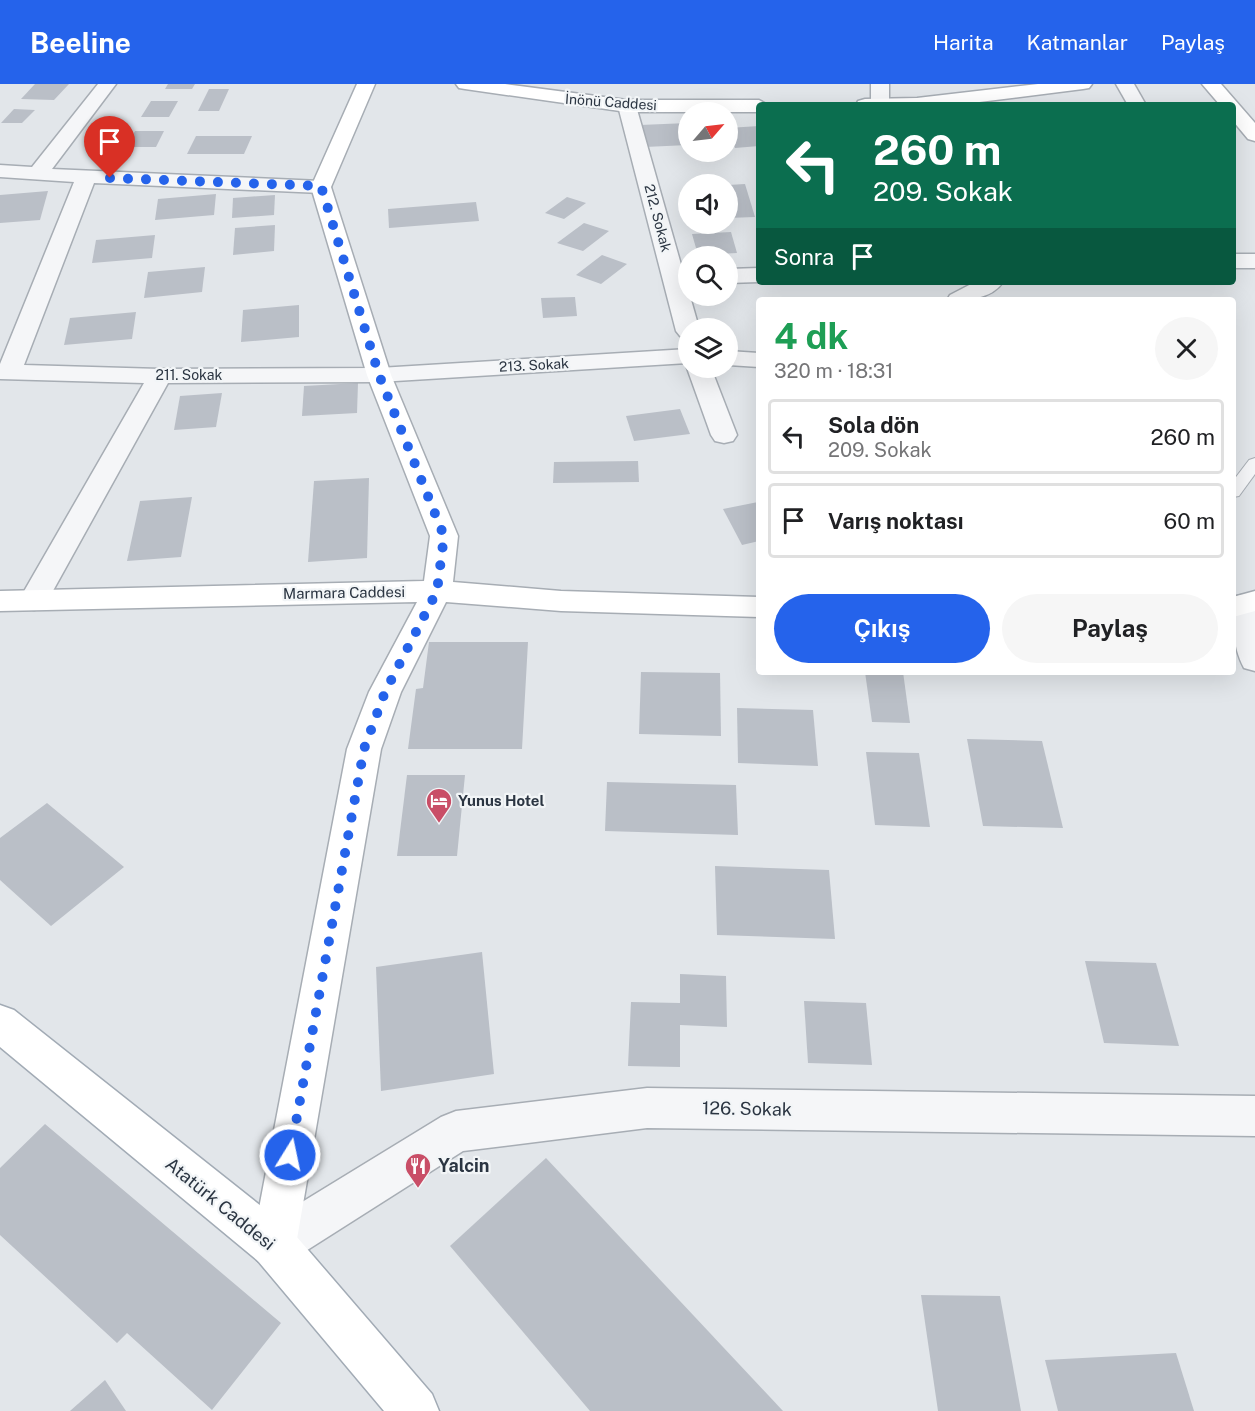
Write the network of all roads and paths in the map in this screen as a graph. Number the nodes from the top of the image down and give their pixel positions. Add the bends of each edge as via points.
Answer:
1 (106, 84) edge
2 (366, 84) edge
3 (465, 84) edge
4 (880, 84) edge
5 (1083, 84) edge
6 (1125, 84) edge
7 (1212, 84) edge
8 (880, 102) edge
9 (934, 102) edge
10 (1135, 102) edge
11 (1227, 102) edge
12 (627, 106) junction
13 (756, 106) edge
14 (1236, 113) edge
15 (1255, 135) edge
16 (0, 171) edge
17 (38, 173) junction
18 (86, 177) junction
19 (321, 186) junction
20 (678, 265) edge
21 (756, 275) edge
22 (738, 276) edge
23 (986, 285) edge
24 (964, 297) edge
25 (678, 357) edge
26 (738, 359) edge
27 (756, 360) edge
28 (4, 372) edge
29 (379, 375) junction
30 (160, 376) junction
31 (703, 378) edge
32 (724, 435) dead end
33 (1255, 463) edge
34 (1236, 488) edge
35 (437, 591) junction
36 (34, 600) junction
37 (0, 601) edge
38 (1243, 604) edge
39 (756, 607) edge
40 (1255, 660) edge
41 (0, 1023) edge
42 (1255, 1116) edge
43 (274, 1245) junction
44 (398, 1404) edge

1 - 17 street
2 - 19 street
3 - 12 street, İnönü Caddesi
4 - 8 street
5 - 9 street
6 - 10 street
7 - 11 street
12 - 13 street, İnönü Caddesi
12 - 20 street, 212. Sokak
14 - 15 street
16 - 17 street
17 - 18 street
18 - 19 street
18 - 28 street
19 - 29 street
21 - 22 street
23 - 24 street
25 - 29 street, 213. Sokak
26 - 27 street
28 - 30 street, 211. Sokak
29 - 30 street, 211. Sokak
29 - 35 street via 444,536
30 - 36 street
31 - 32 street
33 - 34 lane
35 - 36 street, Marmara Caddesi
35 - 39 street, Marmara Caddesi via 561,602
35 - 43 street via 385,692 364,749
36 - 37 street, Marmara Caddesi
38 - 40 street
41 - 43 street, Atatürk Caddesi
42 - 43 street, 126. Sokak via 647,1108 456,1131
43 - 44 street, Atatürk Caddesi

